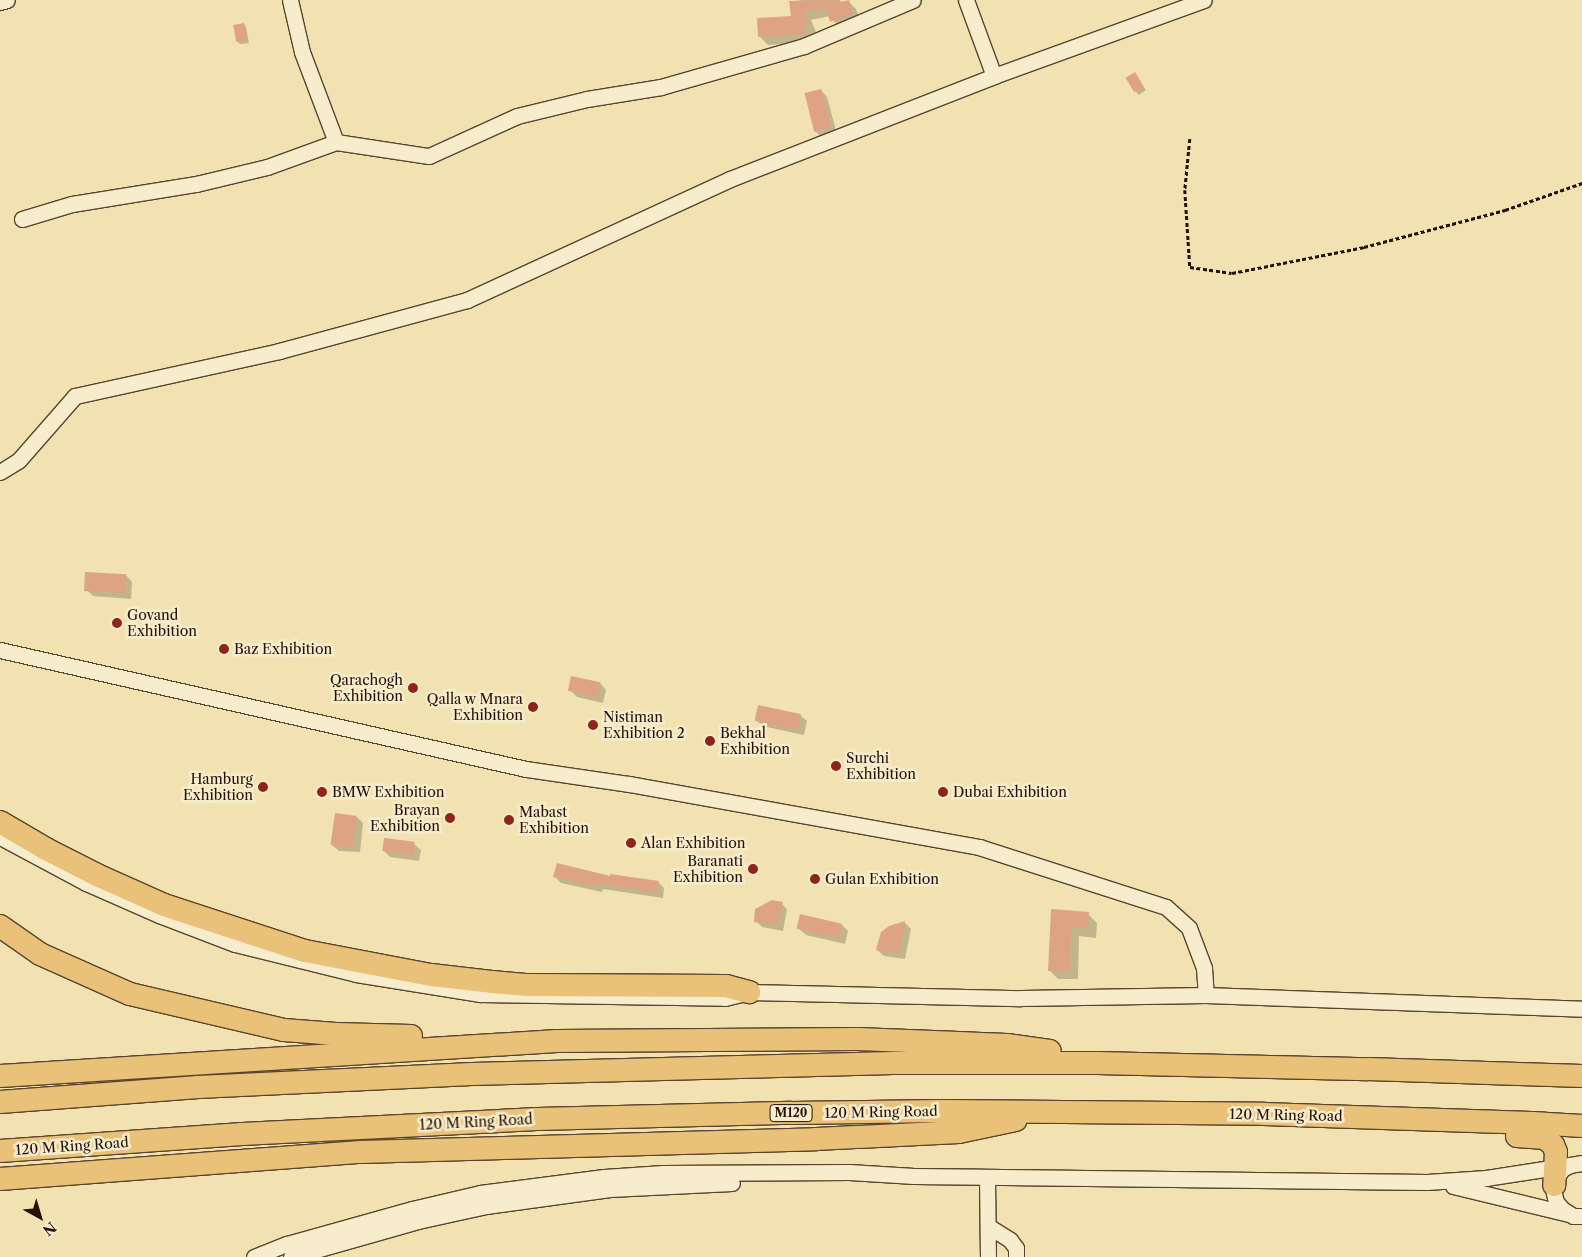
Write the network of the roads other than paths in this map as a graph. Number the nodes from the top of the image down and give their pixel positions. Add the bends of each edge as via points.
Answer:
1 (7, 0) edge
2 (290, 0) edge
3 (913, 0) edge
4 (966, 0) edge
5 (1204, 0) edge
6 (0, 2) edge
7 (994, 76) junction
8 (336, 142) junction
9 (22, 219) dead end
10 (0, 472) edge
11 (0, 650) edge
12 (0, 822) edge
13 (0, 837) edge
14 (0, 926) edge
15 (749, 992) junction
16 (1206, 995) junction
17 (1582, 1009) edge
18 (556, 1042) junction
19 (1097, 1063) junction
20 (0, 1076) edge
21 (1581, 1076) edge
22 (0, 1102) edge
23 (1046, 1112) junction
24 (1441, 1120) junction
25 (1582, 1126) edge
26 (0, 1151) edge
27 (1560, 1168) edge
28 (914, 1176) junction
29 (988, 1177) junction
30 (0, 1179) edge
31 (1427, 1182) junction
32 (1576, 1215) edge
33 (988, 1226) junction
34 (254, 1257) edge
35 (291, 1257) edge
36 (988, 1257) edge
37 (1016, 1257) edge

1 - 6 street
2 - 8 street via 302,52
3 - 8 street via 804,46 661,86 517,116 429,156
4 - 7 street
5 - 7 street
7 - 10 street via 730,179 467,300 279,351 75,396 20,460
8 - 9 street via 267,167 196,184 72,204
11 - 16 street via 526,769 629,784 979,847 1166,907 1189,928 1204,968
12 - 15 highway via 97,875 164,905 305,951 431,975 492,982 726,986
13 - 15 street via 86,883 159,915 235,944 356,974 480,994 725,998
14 - 18 highway via 40,954 130,994 254,1024 336,1034
15 - 16 street via 1021,998
16 - 17 street
18 - 19 highway via 858,1039 1007,1045
18 - 20 highway
19 - 21 highway
19 - 22 highway via 883,1063 482,1074 198,1087
23 - 24 highway, 120 M Ring Road / M120
23 - 26 highway, 120 M Ring Road / M120 via 791,1113 537,1119 242,1134
23 - 30 highway via 959,1132 361,1152
24 - 25 highway, 120 M Ring Road / M120
24 - 27 highway via 1494,1133 1545,1138 1554,1147
27 - 31 street
27 - 32 street via 1556,1202
28 - 29 street
28 - 34 street via 849,1172 663,1173 548,1183 480,1193 412,1209 286,1244
28 - 35 street via 644,1187 561,1194 418,1221
29 - 31 street
29 - 33 street
31 - 32 street via 1499,1195
33 - 36 street
33 - 37 street via 1010,1240 1016,1248

